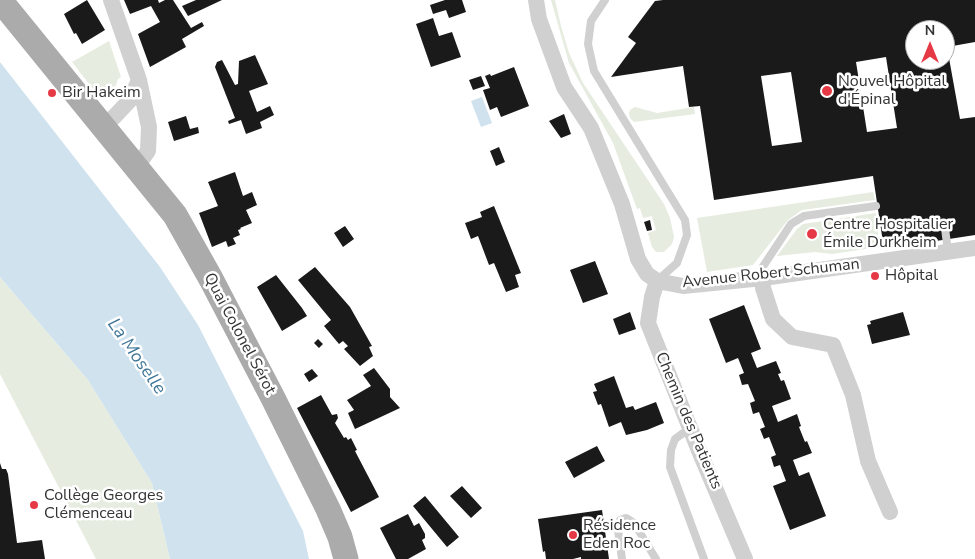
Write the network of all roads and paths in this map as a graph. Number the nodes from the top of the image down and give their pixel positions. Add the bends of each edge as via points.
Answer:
1 (0, 0) edge
2 (111, 0) edge
3 (536, 0) edge
4 (605, 0) edge
5 (139, 80) junction
6 (102, 127) junction
7 (136, 168) junction
8 (876, 206) dead end
9 (945, 228) dead end
10 (975, 248) edge
11 (948, 252) junction
12 (763, 278) junction
13 (657, 281) junction
14 (690, 428) junction
15 (890, 512) dead end
16 (346, 559) edge
17 (622, 559) edge
18 (656, 559) edge
19 (704, 559) edge
20 (745, 559) edge

1 - 6 main road, Quai Colonel Sérot
2 - 5 street
3 - 13 street via 539,19 564,87 591,128 622,204 638,259 647,274
4 - 13 lane via 591,21 588,44 594,71 685,220 687,235 677,263
5 - 6 street via 130,100
5 - 7 street via 150,127 148,151
6 - 7 main road, Quai Colonel Sérot
7 - 16 main road, Quai Colonel Sérot via 175,215 211,279 328,509
8 - 12 lane via 804,216 791,224 762,268
9 - 11 lane
10 - 11 street, Avenue Robert Schuman
11 - 12 street, Avenue Robert Schuman
12 - 13 street, Avenue Robert Schuman via 683,286
12 - 15 street via 773,319 792,337 833,346 853,395 868,461
13 - 14 street, Chemin des Patients via 648,323
14 - 19 lane via 675,439 670,467
14 - 20 street, Chemin des Patients
17 - 18 lane via 618,530 620,520 626,518 634,523

